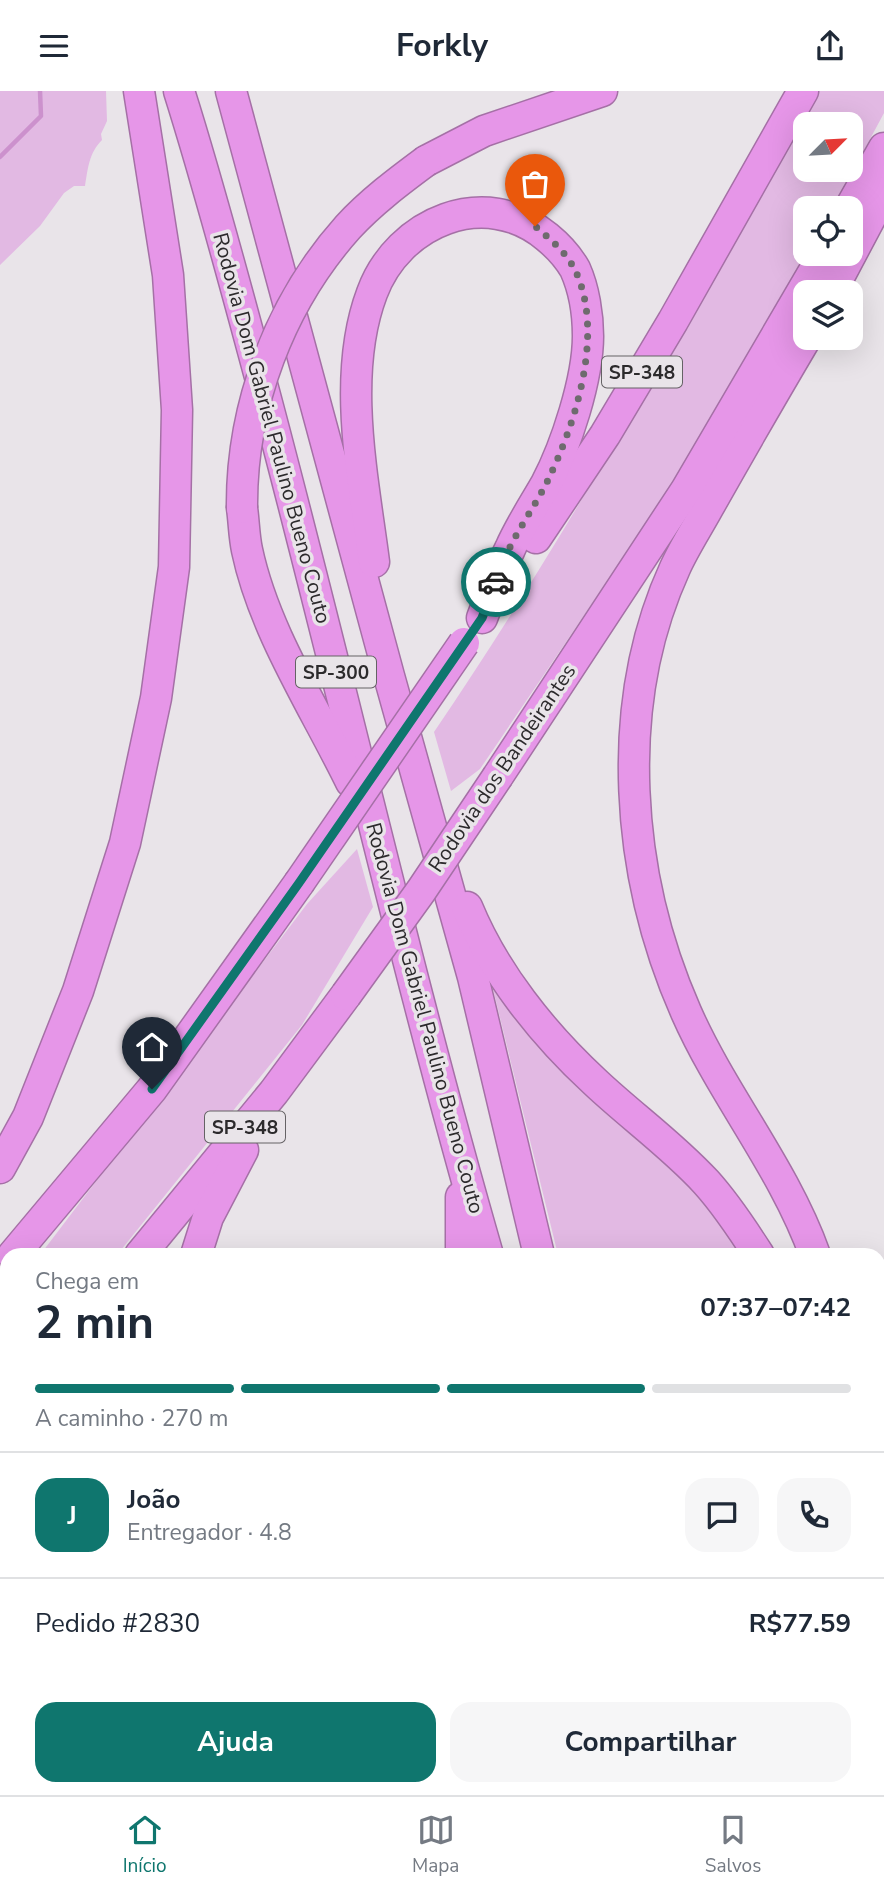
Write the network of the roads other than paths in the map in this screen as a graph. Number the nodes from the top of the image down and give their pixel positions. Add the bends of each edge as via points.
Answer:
1 (139, 91) edge
2 (178, 91) edge
3 (231, 91) edge
4 (602, 91) edge
5 (803, 91) edge
6 (884, 148) edge
7 (884, 192) edge
8 (857, 196) edge
9 (817, 266) edge
10 (837, 280) edge
11 (799, 350) edge
12 (482, 618) junction
13 (388, 677) junction
14 (423, 801) junction
15 (376, 832) junction
16 (274, 1092) junction
17 (461, 1161) junction
18 (0, 1168) edge
19 (19, 1248) edge
20 (146, 1248) edge
21 (198, 1248) edge
22 (461, 1248) edge
23 (486, 1248) edge
24 (537, 1248) edge
25 (755, 1248) edge
26 (812, 1248) edge

1 - 18 highway via 168,275 177,410 174,567 156,698 125,843 78,991 28,1117
2 - 15 highway, Rodovia Dom Gabriel Paulino Bueno Couto / SP-300 via 288,480
3 - 13 highway, SP-300
4 - 15 highway, bridge via 484,131 426,161 386,191 325,255 281,329 257,395 242,480 247,551 286,654
5 - 12 highway, SP-348 via 605,435
6 - 8 highway
7 - 10 highway
9 - 16 highway, Rodovia dos Bandeirantes / SP-348, bridge via 686,490 498,776 421,891
11 - 26 highway via 675,568 650,635 640,686 635,779 646,890 682,1002 709,1059 786,1189
12 - 13 highway via 510,547 548,481 568,428 583,378 588,337 575,269 555,244 521,219 469,213 420,230 392,256 372,293 360,334 356,391
12 - 19 highway, SP-348, bridge via 152,1089
13 - 14 highway, SP-300
14 - 24 highway, SP-300 via 472,977
14 - 25 highway via 473,922 509,983 567,1055 707,1183
15 - 17 highway, Rodovia Dom Gabriel Paulino Bueno Couto / SP-300
16 - 20 highway, Rodovia dos Bandeirantes / SP-348
16 - 21 highway via 208,1217
17 - 22 highway
17 - 23 highway, Rodovia Dom Gabriel Paulino Bueno Couto / SP-300

